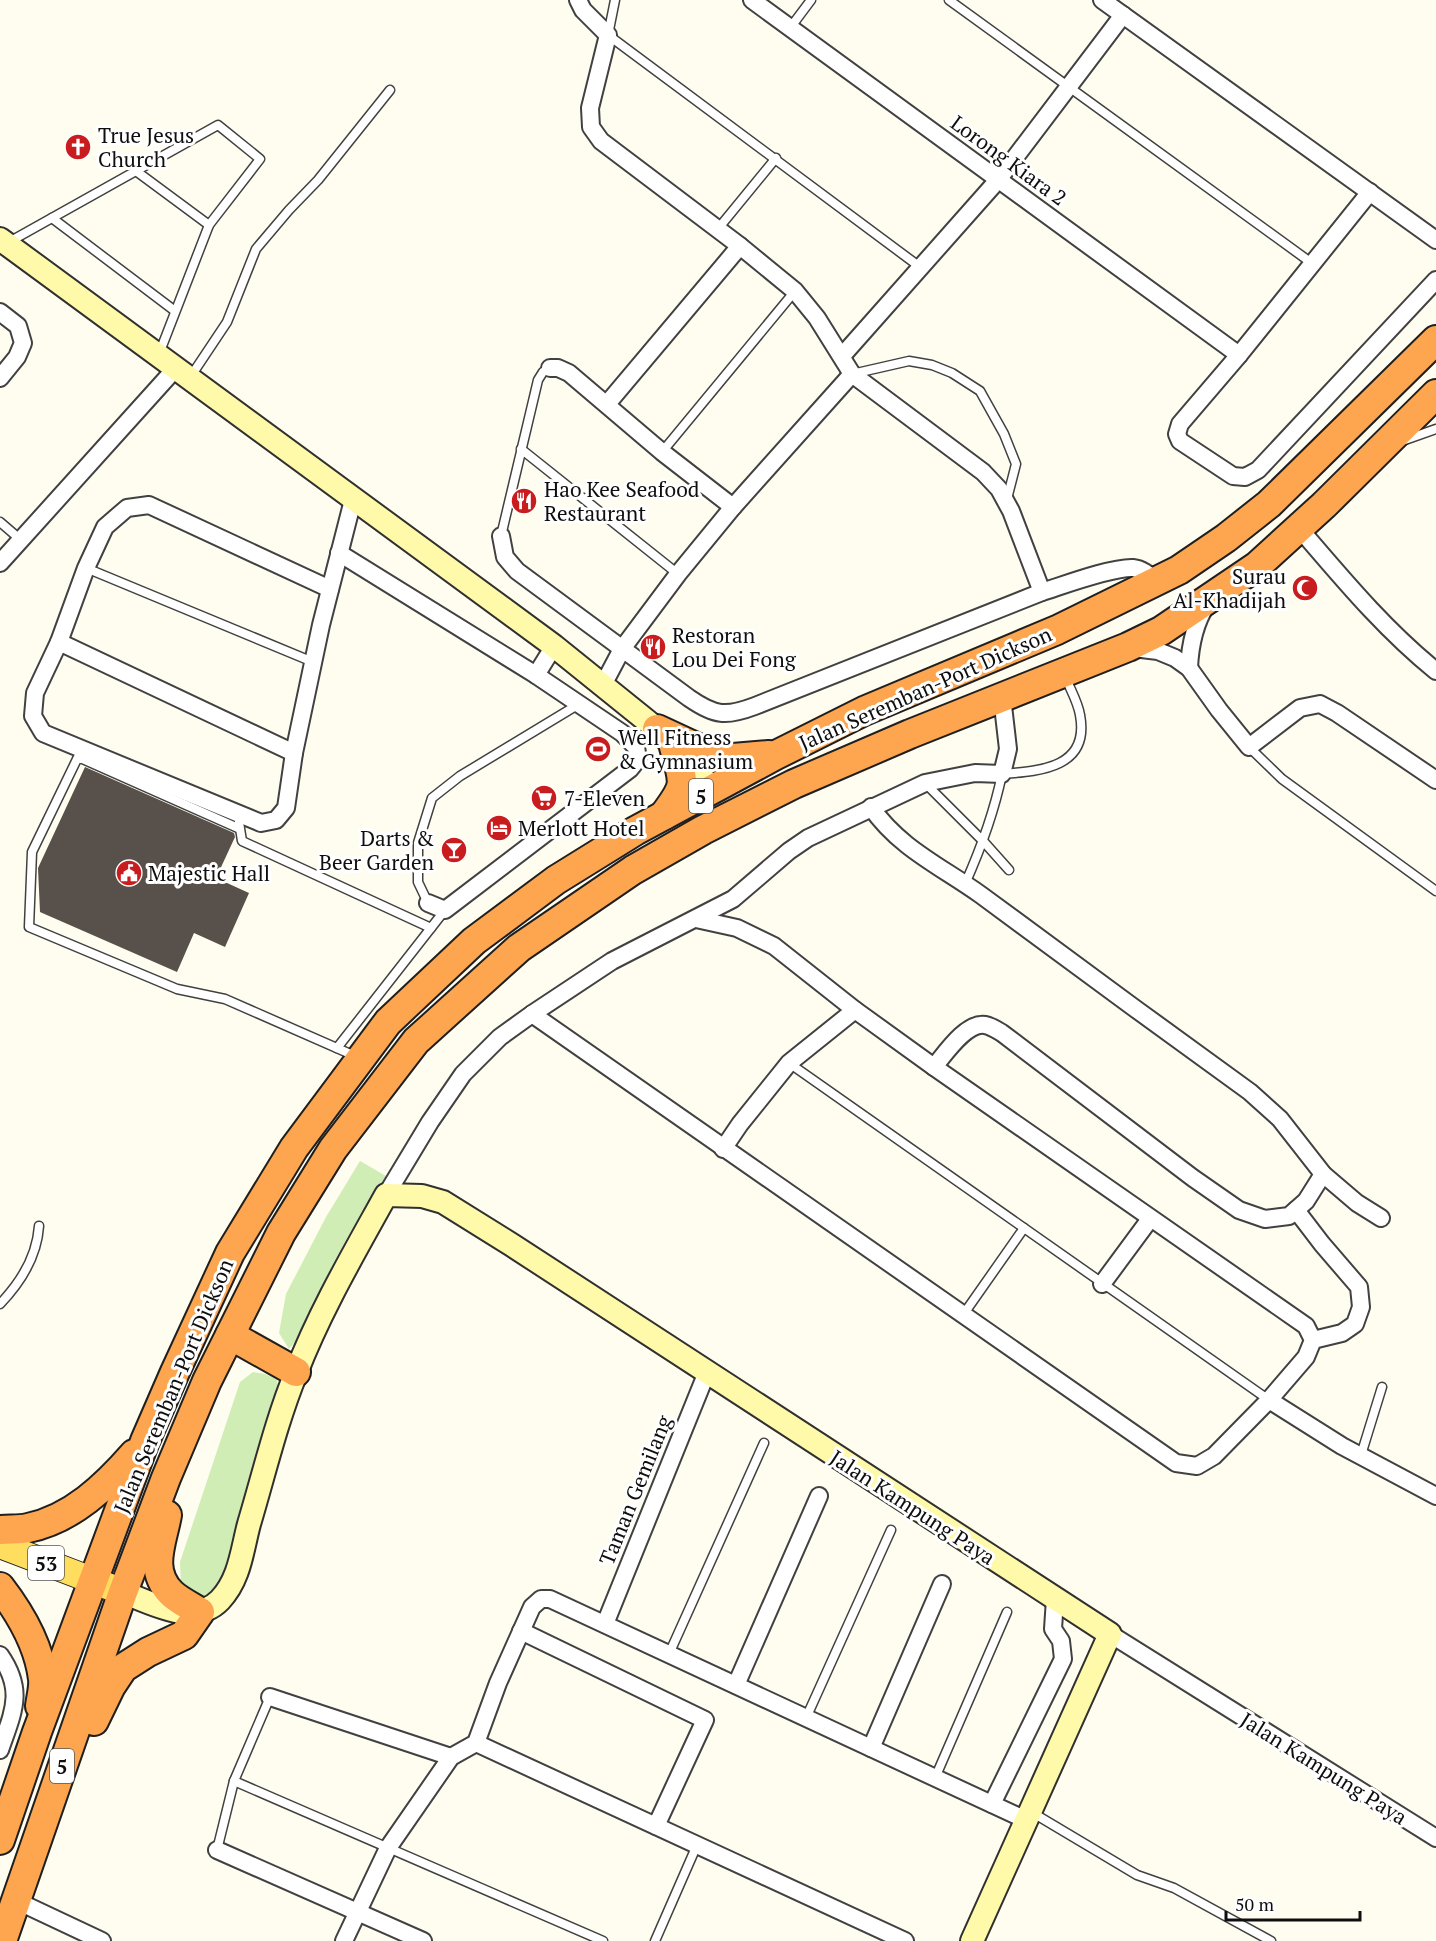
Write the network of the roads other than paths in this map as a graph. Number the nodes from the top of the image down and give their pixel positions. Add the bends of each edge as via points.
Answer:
1 (578, 0) edge
2 (615, 0) edge
3 (752, 0) edge
4 (810, 0) edge
5 (949, 0) edge
6 (1102, 0) edge
7 (1123, 15) junction
8 (790, 28) junction
9 (608, 35) junction
10 (1069, 88) junction
11 (390, 90) dead end
12 (776, 158) junction
13 (136, 171) junction
14 (998, 180) junction
15 (1370, 192) junction
16 (52, 218) junction
17 (209, 225) junction
18 (717, 230) junction
19 (1435, 240) edge
20 (3, 242) edge
21 (740, 246) junction
22 (1313, 265) junction
23 (920, 267) junction
24 (1436, 280) edge
25 (795, 291) junction
26 (175, 311) junction
27 (0, 312) edge
28 (1436, 340) edge
29 (1239, 355) junction
30 (842, 356) junction
31 (174, 368) junction
32 (550, 368) joint
33 (852, 374) junction
34 (0, 378) edge
35 (1436, 394) edge
36 (607, 404) junction
37 (1436, 429) edge
38 (1382, 448) junction
39 (521, 449) junction
40 (662, 452) junction
41 (353, 500) junction
42 (1006, 503) junction
43 (733, 507) junction
44 (0, 522) edge
45 (1299, 528) junction
46 (501, 536) joint
47 (21, 540) junction
48 (339, 553) junction
49 (0, 564) edge
50 (86, 568) junction
51 (678, 574) junction
52 (1157, 582) junction
53 (330, 589) junction
54 (1042, 592) junction
55 (1212, 596) junction
56 (59, 642) junction
57 (554, 646) junction
58 (1128, 647) junction
59 (622, 649) junction
60 (313, 662) junction
61 (1189, 668) junction
62 (1436, 671) edge
63 (1064, 673) junction
64 (536, 675) junction
65 (603, 685) junction
66 (1002, 697) junction
67 (579, 704) junction
68 (910, 734) junction
69 (665, 738) junction
70 (1249, 747) junction
71 (294, 753) junction
72 (776, 755) junction
73 (1002, 774) junction
74 (1436, 780) edge
75 (925, 783) junction
76 (713, 789) junction
77 (871, 807) junction
78 (664, 815) junction
79 (239, 821) junction
80 (984, 842) junction
81 (1009, 870) dead end
82 (965, 884) junction
83 (1436, 891) edge
84 (428, 903) joint
85 (445, 910) junction
86 (696, 919) junction
87 (431, 928) junction
88 (855, 1010) junction
89 (532, 1014) junction
90 (349, 1053) junction
91 (789, 1063) junction
92 (934, 1067) junction
93 (723, 1149) junction
94 (1323, 1174) junction
95 (386, 1195) junction
96 (1296, 1210) junction
97 (1381, 1218) dead end
98 (1150, 1219) junction
99 (39, 1226) dead end
100 (1024, 1228) junction
101 (1102, 1284) junction
102 (0, 1304) edge
103 (963, 1315) junction
104 (230, 1335) junction
105 (1313, 1340) junction
106 (296, 1372) junction
107 (707, 1372) junction
108 (1382, 1387) dead end
109 (1269, 1400) junction
110 (145, 1441) junction
111 (764, 1443) dead end
112 (1361, 1455) junction
113 (166, 1478) junction
114 (819, 1496) dead end
115 (1436, 1496) edge
116 (0, 1530) edge
117 (891, 1530) dead end
118 (0, 1545) edge
119 (93, 1581) junction
120 (942, 1584) dead end
121 (0, 1587) edge
122 (123, 1592) junction
123 (1054, 1599) junction
124 (200, 1612) junction
125 (1007, 1612) dead end
126 (605, 1624) junction
127 (521, 1631) junction
128 (1110, 1634) junction
129 (669, 1654) junction
130 (0, 1655) edge
131 (736, 1685) junction
132 (270, 1697) joint
133 (806, 1718) junction
134 (37, 1732) junction
135 (476, 1743) junction
136 (871, 1748) junction
137 (0, 1750) edge
138 (451, 1757) junction
139 (935, 1778) junction
140 (234, 1781) junction
141 (55, 1784) junction
142 (992, 1804) junction
143 (1028, 1816) junction
144 (656, 1826) junction
145 (1436, 1838) edge
146 (0, 1840) edge
147 (698, 1845) junction
148 (388, 1848) junction
149 (217, 1850) joint
150 (17, 1901) junction
151 (357, 1912) junction
152 (2, 1941) edge
153 (102, 1941) edge
154 (344, 1941) edge
155 (423, 1941) edge
156 (603, 1941) edge
157 (655, 1941) edge
158 (905, 1941) edge
159 (972, 1941) edge
160 (1270, 1941) edge

1 - 9 street
2 - 9 lane
3 - 8 street, Lorong Kiara 2
4 - 8 lane
5 - 10 lane
6 - 7 street
7 - 10 street
7 - 15 street
8 - 14 street, Lorong Kiara 2
9 - 12 lane
9 - 18 street via 590,108 591,127 601,141
10 - 14 street
10 - 22 lane
11 - 31 lane via 256,249 227,322
12 - 18 lane
12 - 23 lane
13 - 16 lane
13 - 17 lane
13 - 17 lane via 218,125 260,159
14 - 23 street
14 - 29 street, Lorong Kiara 2
15 - 19 street
15 - 22 street
16 - 20 lane
16 - 26 lane
17 - 26 lane
18 - 21 street
20 - 31 street
21 - 25 street
21 - 36 street
22 - 29 street
23 - 30 street
24 - 29 street via 1258,470 1245,477 1233,476 1180,441 1176,434 1180,424
25 - 30 street
25 - 40 lane
26 - 31 lane
27 - 34 street via 18,326 23,343
28 - 52 highway, Jalan Seremban-Port Dickson / 5 via 1269,504 1226,538
30 - 33 street
31 - 41 street
31 - 47 street
32 - 36 street via 569,373
32 - 39 lane via 538,380
33 - 42 street via 983,472
33 - 42 lane via 909,362 952,373 980,391 1016,465
33 - 43 street
35 - 38 highway, Jalan Seremban-Port Dickson / 5
36 - 40 street
37 - 38 lane
38 - 45 highway, Jalan Seremban-Port Dickson / 5
39 - 46 lane
39 - 51 lane
40 - 43 street
41 - 48 street
41 - 57 street
42 - 54 street
43 - 51 street
44 - 47 lane
45 - 55 highway, Jalan Seremban-Port Dickson / 5 via 1257,566
45 - 62 street via 1359,597
46 - 59 street via 505,557 517,571
47 - 49 street
48 - 53 street
48 - 64 street
50 - 53 street via 105,527 127,508 149,504
50 - 56 street
50 - 60 lane
51 - 59 street
52 - 54 street via 1134,568
52 - 72 highway, Jalan Seremban-Port Dickson / 5 via 1057,630 864,711
53 - 60 street
54 - 59 street via 735,713 718,714 702,708
55 - 58 highway, Jalan Seremban-Port Dickson / 5 via 1161,631
55 - 61 street via 1199,617
56 - 71 street
56 - 79 street via 35,693 33,716 43,733
57 - 64 street
57 - 65 street
58 - 61 street via 1158,651
58 - 63 highway, Jalan Seremban-Port Dickson / 5
59 - 65 street
60 - 71 street
61 - 70 street
63 - 66 highway, Jalan Seremban-Port Dickson / 5
63 - 73 lane via 1080,713 1082,730 1077,749 1063,763 1030,772
64 - 67 street
65 - 69 street
66 - 68 highway, Jalan Seremban-Port Dickson / 5
66 - 73 street via 1008,749
67 - 84 lane via 460,776 432,798 418,843 418,882
67 - 85 street via 622,733 636,747 638,759
68 - 76 highway via 884,734 849,746 741,794 724,795
68 - 104 highway, Jalan Seremban-Port Dickson / 5 via 794,784 693,836 633,870 510,956 416,1041 333,1149 281,1233
69 - 72 highway via 714,755
69 - 76 street
69 - 78 highway via 683,781 679,796
70 - 74 street via 1300,708 1320,704
70 - 83 lane via 1282,779
71 - 79 street via 286,808 276,820
72 - 76 highway, Jalan Seremban-Port Dickson / 5
73 - 75 street via 975,773
73 - 80 lane
75 - 77 street
75 - 80 lane
76 - 78 highway, Jalan Seremban-Port Dickson / 5
77 - 82 street via 883,825 912,850
77 - 86 street via 808,838 733,899
78 - 90 highway, Jalan Seremban-Port Dickson / 5 via 556,880 474,941
79 - 87 lane via 242,842
79 - 90 lane via 78,757 32,852 29,927 177,989 225,999
80 - 81 lane
80 - 82 lane
82 - 94 street via 1250,1092 1280,1119
84 - 85 street
85 - 87 lane
86 - 88 street via 736,928 774,946
86 - 89 street via 612,962
87 - 90 lane
88 - 91 street
88 - 92 street
89 - 93 street
89 - 95 street via 500,1037 463,1074
90 - 110 highway, Jalan Seremban-Port Dickson / 5 via 230,1253
91 - 93 street
91 - 100 lane
92 - 96 street via 962,1034 976,1025 987,1025 1239,1210 1265,1218 1289,1216
92 - 98 street
93 - 103 street
94 - 96 street
94 - 97 street
95 - 106 street via 318,1322
95 - 107 street, Jalan Kampung Paya via 422,1196 443,1202
96 - 105 street via 1359,1287 1361,1307 1356,1324
98 - 101 street
98 - 105 street via 1306,1326
99 - 102 lane via 31,1261 16,1287
100 - 101 lane
100 - 103 lane
101 - 109 lane
103 - 109 street via 1176,1463 1197,1466 1214,1456
104 - 106 highway
104 - 113 highway, Jalan Seremban-Port Dickson / 5
105 - 109 street via 1306,1357
106 - 124 street via 237,1574 220,1600
107 - 123 street, Jalan Kampung Paya
107 - 126 street, Taman Gemilang
108 - 112 lane
109 - 112 street
110 - 116 highway via 111,1479 80,1505 51,1521
110 - 119 highway, Jalan Seremban-Port Dickson / 5
111 - 129 lane
112 - 115 street
113 - 122 highway, Jalan Seremban-Port Dickson / 5
113 - 124 highway via 170,1502 157,1562 161,1579 172,1594
114 - 131 street
117 - 133 lane
118 - 119 main road, 53
119 - 122 main road, 53
119 - 134 highway, 5
120 - 136 street
121 - 134 highway via 32,1639 43,1679
122 - 124 street via 178,1612
122 - 141 highway, 5
123 - 128 street, Jalan Kampung Paya
123 - 142 street via 1053,1629 1061,1641 1063,1659
124 - 141 highway via 184,1635 123,1668
125 - 139 lane
126 - 127 street via 550,1599 541,1599 532,1606
126 - 129 street
127 - 135 street
127 - 144 street via 705,1720
128 - 143 street
128 - 145 street, Jalan Kampung Paya
129 - 131 street
130 - 137 street via 14,1683 15,1705
131 - 133 street
132 - 138 street
132 - 140 lane
133 - 136 street
134 - 146 highway, 5
135 - 138 street
135 - 144 street
136 - 139 street
138 - 148 street
139 - 142 street
140 - 148 lane
140 - 149 lane
141 - 150 highway, 5
142 - 143 street
143 - 159 street
143 - 160 lane via 1137,1875 1174,1888
144 - 147 street
147 - 157 lane
147 - 158 street
148 - 151 street
148 - 156 lane
149 - 151 street
150 - 152 highway, 5
150 - 153 street
151 - 154 street
151 - 155 street

